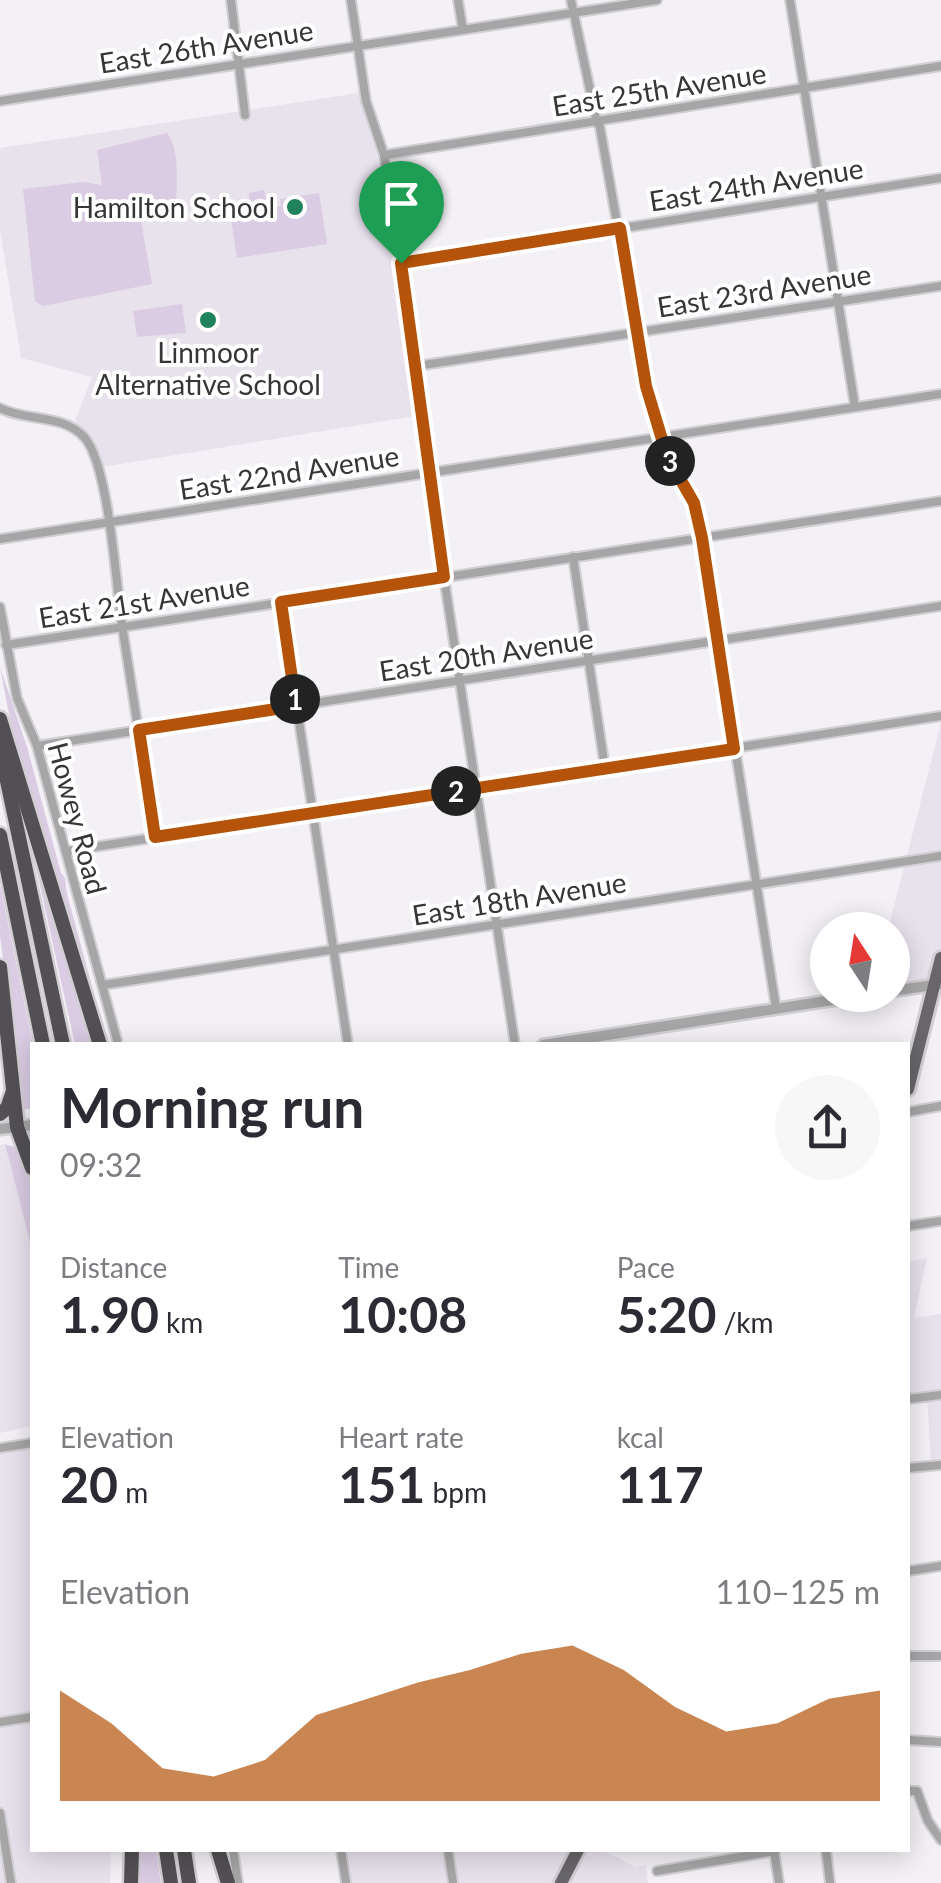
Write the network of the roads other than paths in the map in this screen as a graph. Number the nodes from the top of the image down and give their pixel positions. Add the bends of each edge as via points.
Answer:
1 (231, 0) edge
2 (351, 0) edge
3 (458, 0) edge
4 (571, 0) edge
5 (657, 0) edge
6 (790, 0) edge
7 (573, 13) junction
8 (463, 30) junction
9 (358, 46) junction
10 (241, 63) junction
11 (941, 66) edge
12 (806, 88) junction
13 (0, 101) edge
14 (245, 114) dead end
15 (598, 123) junction
16 (384, 156) junction
17 (941, 178) edge
18 (822, 197) junction
19 (620, 228) junction
20 (401, 263) junction
21 (941, 286) edge
22 (839, 302) junction
23 (636, 333) junction
24 (416, 366) junction
25 (941, 394) edge
26 (855, 407) junction
27 (0, 408) edge
28 (661, 438) junction
29 (432, 472) junction
30 (941, 500) edge
31 (108, 522) junction
32 (702, 538) junction
33 (0, 539) edge
34 (573, 557) junction
35 (444, 577) junction
36 (281, 602) junction
37 (941, 606) edge
38 (0, 607) edge
39 (122, 627) junction
40 (718, 641) junction
41 (6, 645) junction
42 (589, 660) junction
43 (460, 681) junction
44 (296, 706) junction
45 (941, 716) edge
46 (0, 718) edge
47 (139, 730) junction
48 (37, 746) junction
49 (0, 748) edge
50 (734, 749) junction
51 (605, 768) junction
52 (476, 788) junction
53 (312, 813) junction
54 (0, 835) edge
55 (155, 837) junction
56 (68, 851) junction
57 (941, 856) edge
58 (756, 885) junction
59 (498, 924) junction
60 (334, 950) junction
61 (941, 958) edge
62 (0, 967) edge
63 (103, 985) junction
64 (938, 985) edge
65 (910, 989) edge
66 (810, 1003) edge
67 (776, 1008) junction
68 (117, 1040) dead end
69 (42, 1042) edge
70 (62, 1042) edge
71 (99, 1042) edge
72 (348, 1042) edge
73 (516, 1042) edge
74 (561, 1042) edge
75 (15, 1081) junction
76 (910, 1082) edge
77 (941, 1106) edge
78 (910, 1112) edge
79 (0, 1114) edge
80 (25, 1126) edge
81 (0, 1129) edge
82 (30, 1156) edge
83 (941, 1220) edge
84 (910, 1226) edge
85 (941, 1395) edge
86 (910, 1399) edge
87 (30, 1443) edge
88 (0, 1448) edge
89 (941, 1465) edge
90 (910, 1468) edge
91 (941, 1566) edge
92 (910, 1571) edge
93 (910, 1656) edge
94 (941, 1656) edge
95 (30, 1716) edge
96 (0, 1722) edge
97 (910, 1740) edge
98 (941, 1742) edge
99 (910, 1790) edge
100 (0, 1813) edge
101 (941, 1840) edge
102 (132, 1852) edge
103 (166, 1852) edge
104 (184, 1852) edge
105 (219, 1852) edge
106 (232, 1852) edge
107 (341, 1852) edge
108 (448, 1852) edge
109 (577, 1852) edge
110 (763, 1852) edge
111 (774, 1852) edge
112 (826, 1852) edge
113 (656, 1871) dead end
114 (12, 1883) edge
115 (131, 1883) edge
116 (171, 1883) edge
117 (189, 1883) edge
118 (228, 1883) edge
119 (238, 1883) edge
120 (346, 1883) edge
121 (453, 1883) edge
122 (561, 1883) edge
123 (779, 1883) edge
124 (830, 1883) edge

1 - 10 street
2 - 9 street
3 - 8 street
4 - 7 street
5 - 7 street, East 26th Avenue
6 - 12 street
7 - 8 street, East 26th Avenue
7 - 15 street
8 - 9 street, East 26th Avenue
9 - 10 street, East 26th Avenue
9 - 16 street
10 - 13 street, East 26th Avenue
10 - 14 street
11 - 12 street, East 25th Avenue
12 - 15 street, East 25th Avenue
12 - 18 street
15 - 16 street, East 25th Avenue
15 - 19 street
16 - 20 street
17 - 18 street, East 24th Avenue
18 - 19 street, East 24th Avenue
18 - 22 street
19 - 20 street, East 24th Avenue
19 - 23 street
20 - 24 street
21 - 22 street, East 23rd Avenue
22 - 23 street, East 23rd Avenue
22 - 26 street
23 - 24 street, East 23rd Avenue
23 - 28 street
24 - 29 street
25 - 26 street, East 22nd Avenue
26 - 28 street, East 22nd Avenue
27 - 31 street via 64,424 85,438
28 - 29 street, East 22nd Avenue
28 - 32 street via 694,503
29 - 31 street, East 22nd Avenue
29 - 35 street
30 - 32 street, East 21st Avenue
31 - 33 street, East 22nd Avenue
31 - 39 street
32 - 34 street, East 21st Avenue
32 - 40 street
34 - 35 street, East 21st Avenue
34 - 42 street
35 - 36 street, East 21st Avenue
35 - 43 street
36 - 39 street, East 21st Avenue
36 - 44 street
37 - 40 street, East 20th Avenue
38 - 41 street, Howey Road
39 - 41 street, East 21st Avenue
39 - 47 street
40 - 42 street, East 20th Avenue
40 - 50 street
41 - 48 street, Howey Road via 16,698
42 - 43 street, East 20th Avenue
42 - 51 street
43 - 44 street, East 20th Avenue
43 - 52 street
44 - 47 street, East 20th Avenue
44 - 53 street
45 - 50 street
46 - 71 highway
47 - 48 street, East 20th Avenue
47 - 55 street
48 - 56 street, Howey Road
49 - 70 highway
50 - 51 street
50 - 58 street
51 - 52 street
52 - 53 street
52 - 59 street
53 - 55 street
53 - 60 street
54 - 69 highway
55 - 56 street
56 - 63 street, Howey Road
57 - 58 street, East 18th Avenue
58 - 59 street, East 18th Avenue
58 - 67 street
59 - 60 street, East 18th Avenue
59 - 73 street
60 - 63 street, East 18th Avenue
60 - 72 street
61 - 64 main road
62 - 75 highway
63 - 68 street, Howey Road
64 - 65 street
64 - 76 main road
66 - 67 street
67 - 74 street
75 - 79 highway
75 - 80 highway
77 - 78 street
80 - 81 street
80 - 82 highway
83 - 84 street
85 - 86 street
87 - 88 street
89 - 90 street
91 - 92 street
93 - 94 street
95 - 96 street
97 - 98 street
99 - 101 street via 917,1792
100 - 114 street
102 - 115 highway
103 - 116 highway
104 - 117 highway
105 - 118 highway
106 - 119 street
107 - 120 street
108 - 121 street
109 - 122 main road
110 - 113 street
111 - 123 street
112 - 124 street

